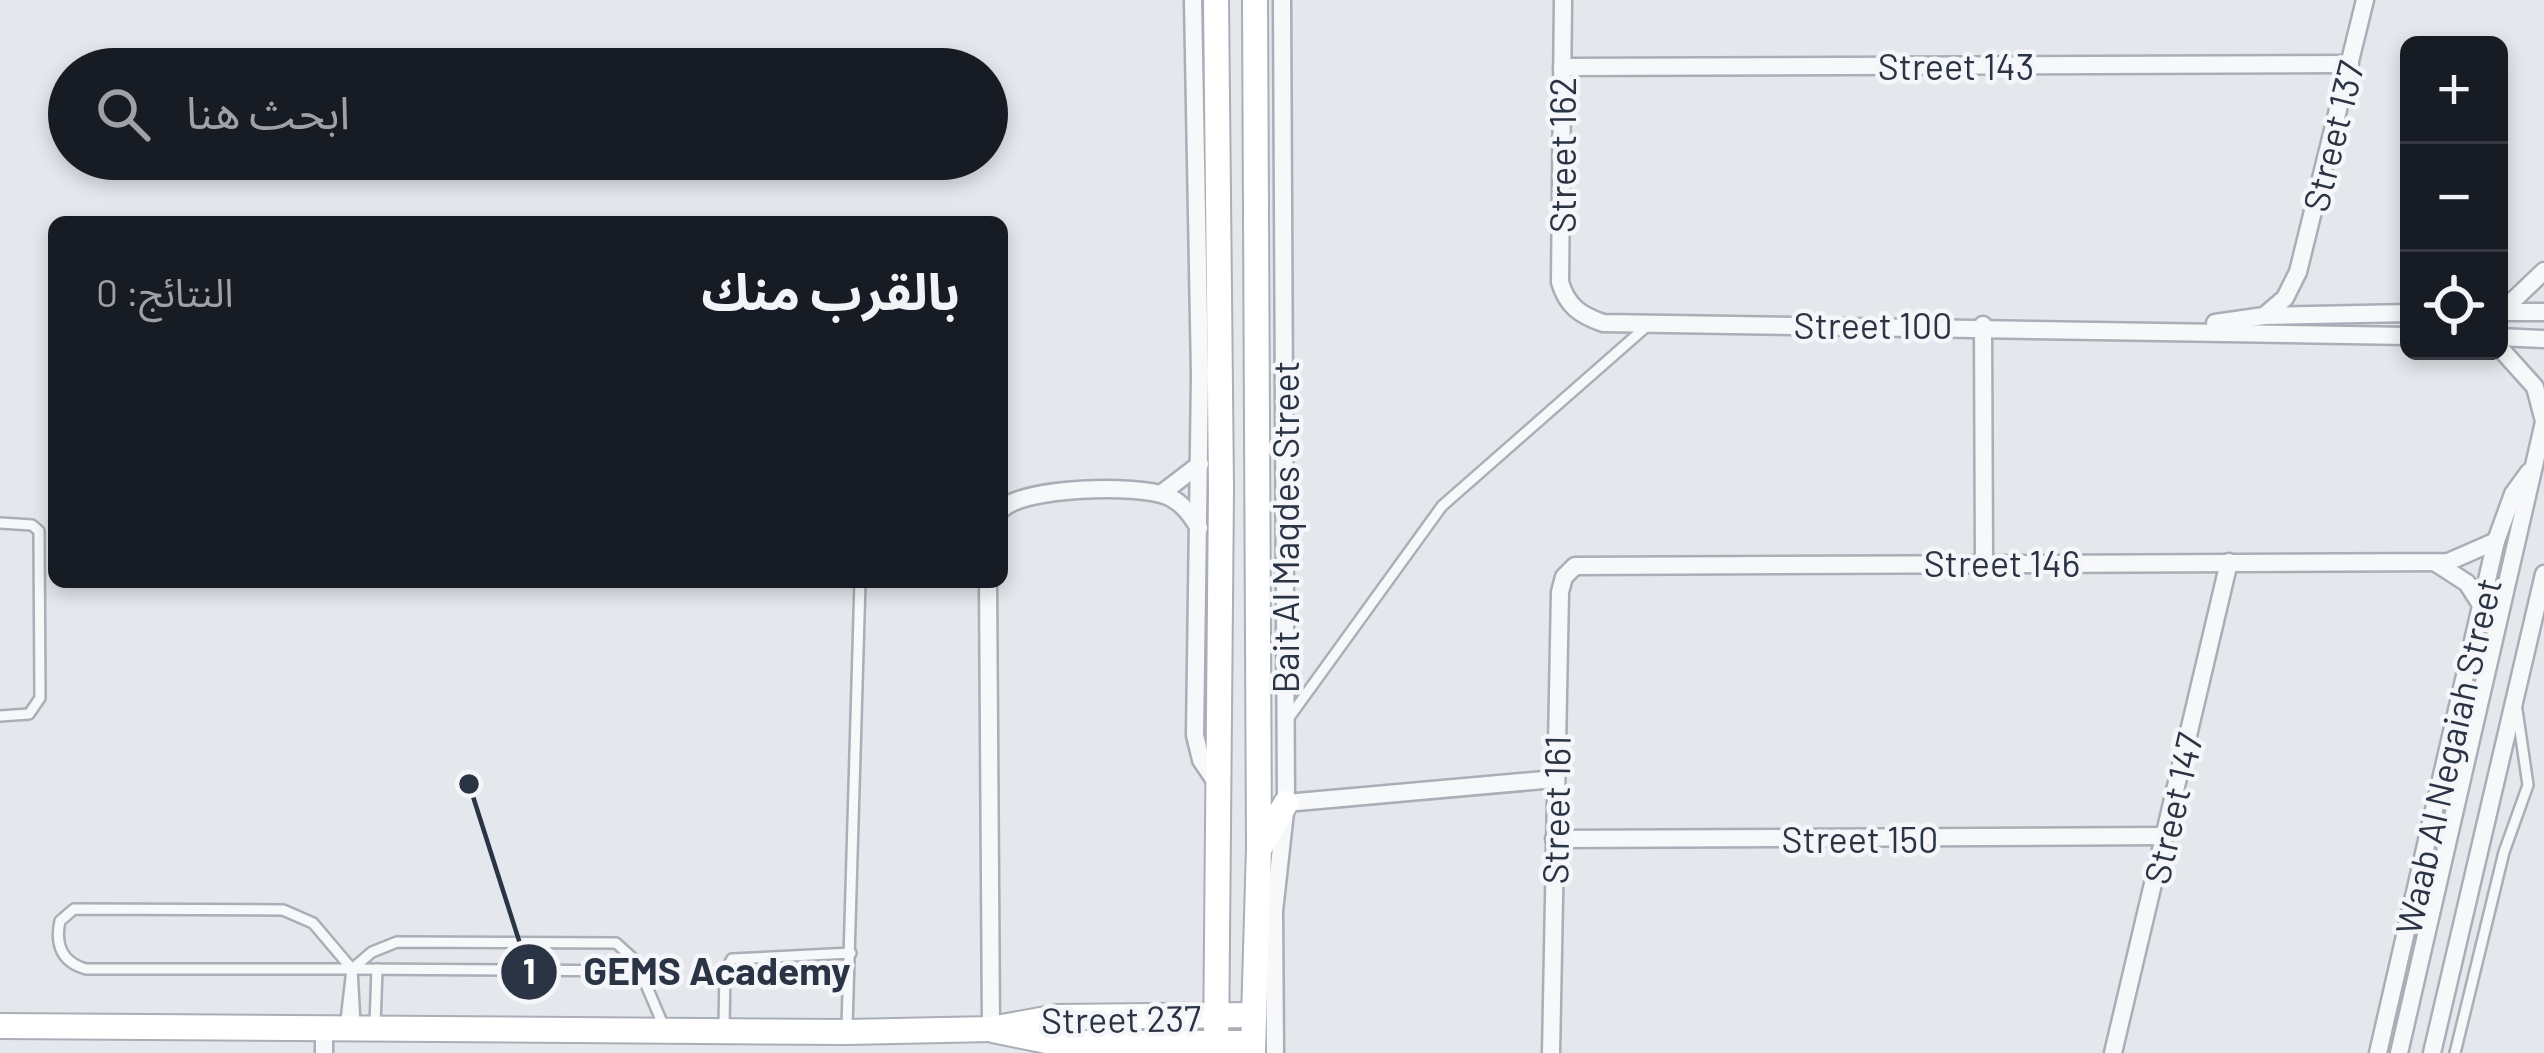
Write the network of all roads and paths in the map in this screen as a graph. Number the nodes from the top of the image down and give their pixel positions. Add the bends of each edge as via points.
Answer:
1 (1193, 0) edge
2 (1216, 0) edge
3 (1250, 0) edge
4 (1282, 0) edge
5 (1563, 0) edge
6 (2366, 0) edge
7 (2350, 64) junction
8 (1562, 67) junction
9 (2298, 272) junction
10 (2544, 272) edge
11 (2508, 305) edge
12 (1572, 307) joint
13 (2508, 312) edge
14 (2544, 312) edge
15 (2400, 313) edge
16 (2320, 314) junction
17 (2264, 316) junction
18 (1651, 323) junction
19 (1983, 325) junction
20 (2179, 328) junction
21 (2400, 336) edge
22 (2508, 338) edge
23 (2544, 339) edge
24 (2508, 357) edge
25 (2544, 421) edge
26 (1200, 464) junction
27 (2534, 468) junction
28 (1162, 494) junction
29 (1008, 504) edge
30 (0, 523) edge
31 (1200, 529) junction
32 (2496, 541) junction
33 (1984, 562) junction
34 (2229, 562) junction
35 (2435, 562) junction
36 (1570, 569) joint
37 (2544, 574) edge
38 (860, 588) edge
39 (988, 588) edge
40 (2483, 608) junction
41 (2516, 703) junction
42 (0, 716) edge
43 (1285, 723) junction
44 (1555, 779) junction
45 (1216, 782) junction
46 (1286, 803) junction
47 (2165, 836) junction
48 (1554, 839) junction
49 (1259, 848) junction
50 (851, 952) junction
51 (352, 969) junction
52 (377, 969) junction
53 (641, 971) junction
54 (1253, 1015) junction
55 (1217, 1016) junction
56 (0, 1026) edge
57 (991, 1029) junction
58 (724, 1031) junction
59 (666, 1032) junction
60 (847, 1032) junction
61 (345, 1034) edge
62 (474, 1042) edge
63 (1216, 1048) edge
64 (1260, 1050) edge
65 (1551, 1053) edge
66 (2113, 1053) edge
67 (2378, 1053) edge
68 (2398, 1053) edge
69 (2432, 1053) edge
70 (2455, 1053) edge

1 - 26 street, Bait Al Maqdes Street
2 - 45 street, Bait Al Maqdes Street
3 - 49 street, Bait Al Maqdes Street
4 - 43 street, Bait Al Maqdes Street
5 - 8 street, Street 162
6 - 7 street, Street 137
7 - 8 street, Street 143
7 - 9 street, Street 137
8 - 12 street, Street 162 via 1561,282
9 - 16 street
9 - 17 street, Street 137
10 - 11 street
12 - 18 street, Street 100 via 1603,322
13 - 14 street
15 - 16 street, Street 100
16 - 17 street, Street 100
17 - 20 street, Street 100
18 - 19 street, Street 100
18 - 43 lane via 1442,506
19 - 20 street, Street 100
19 - 33 street
20 - 21 street, Street 100
22 - 23 street
24 - 25 street via 2535,387
25 - 27 street, Waab Al Negaiah Street
26 - 28 street
26 - 31 street, Bait Al Maqdes Street
27 - 32 street, Waab Al Negaiah Street via 2512,494
27 - 68 street, Waab Al Negaiah Street
28 - 29 street via 1042,491
28 - 31 street
30 - 42 lane via 39,531 40,674 37,708
31 - 45 street, Bait Al Maqdes Street via 1195,735
32 - 35 street, Street 146 via 2461,560
32 - 40 street, Waab Al Negaiah Street
33 - 34 street, Street 146
33 - 36 street, Street 146
34 - 35 street, Street 146
34 - 47 street, Street 147
35 - 40 street via 2467,583
36 - 44 street, Street 161 via 1560,592
37 - 41 street, Waab Al Negaiah Street
38 - 50 lane
39 - 57 street
40 - 67 street, Waab Al Negaiah Street
41 - 69 street, Waab Al Negaiah Street
41 - 70 lane via 2528,785
43 - 46 street, Bait Al Maqdes Street
44 - 46 street
44 - 48 street, Street 161
45 - 55 street, Bait Al Maqdes Street
46 - 49 street
46 - 64 street, Bait Al Maqdes Street
47 - 48 street, Street 150
47 - 66 street, Street 147
48 - 65 street, Street 161
49 - 54 street, Bait Al Maqdes Street
50 - 58 lane via 732,959
50 - 60 lane
51 - 51 lane via 313,923 283,910 74,909 58,927 61,952 86,969
51 - 52 lane
51 - 53 lane via 397,942 607,941 631,953
51 - 61 lane
52 - 53 lane
52 - 61 lane
53 - 59 lane
54 - 55 street, Street 237
54 - 64 street, Bait Al Maqdes Street
55 - 57 street, Street 237 via 1057,1016
55 - 63 street, Bait Al Maqdes Street
56 - 61 street, Street 237
57 - 60 street, Street 237
57 - 63 street, Street 237 via 1036,1041
58 - 59 street, Street 237
58 - 60 street, Street 237
59 - 62 street, Street 237
61 - 62 street, Street 237
63 - 64 street, Street 237

